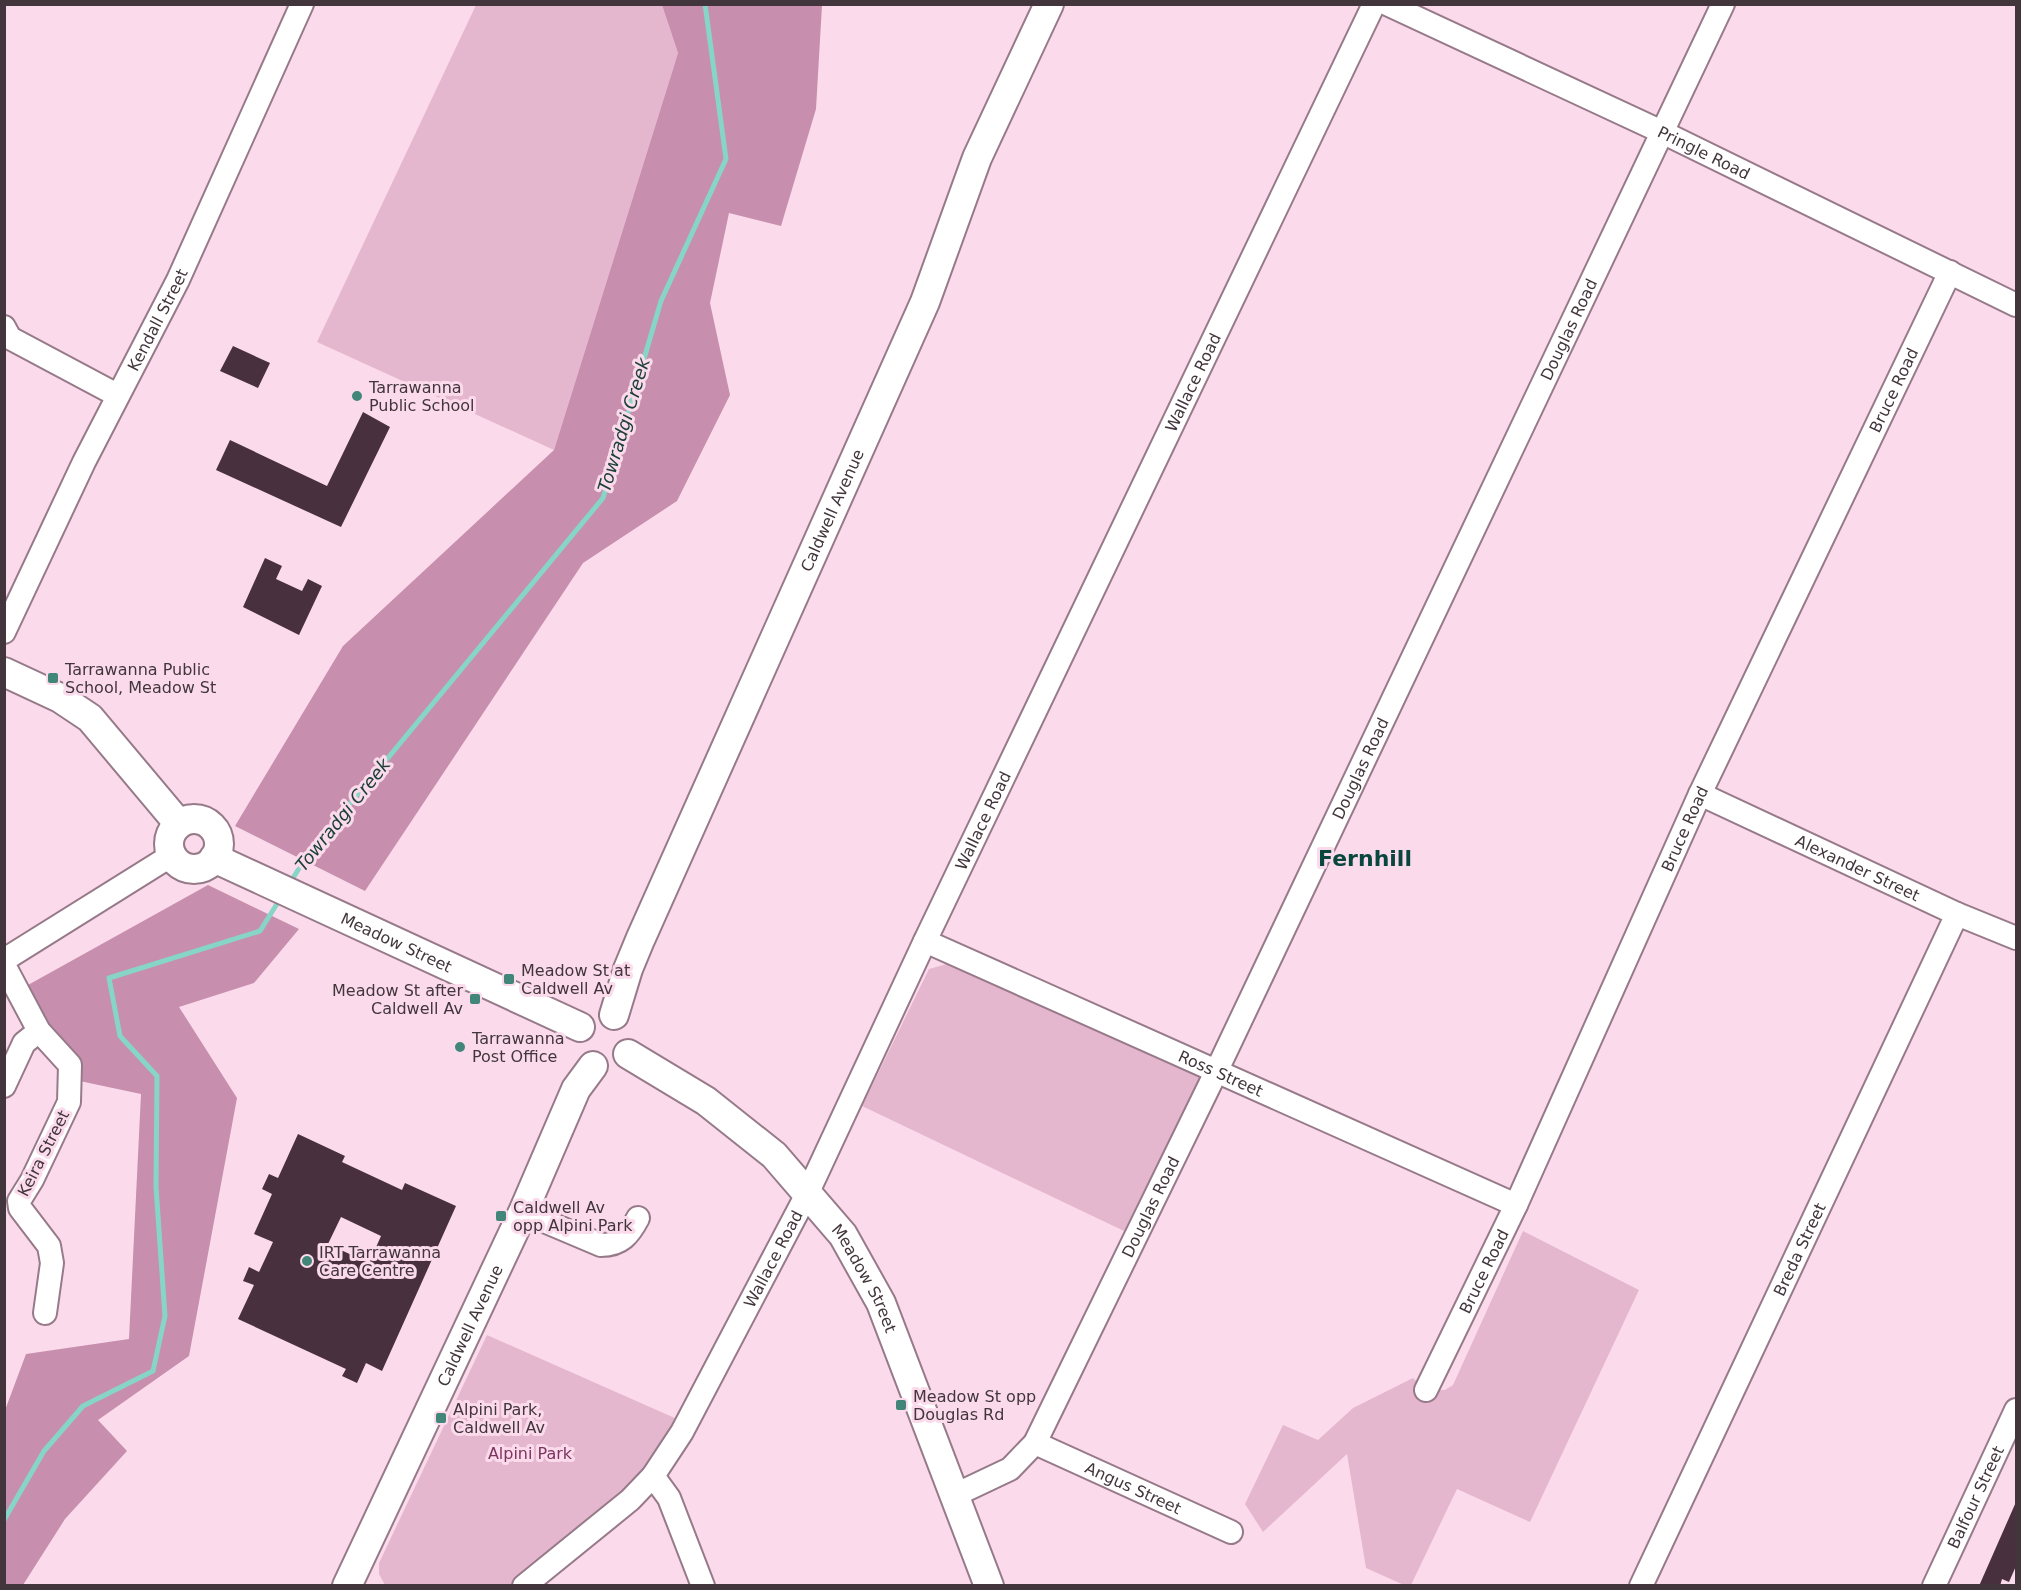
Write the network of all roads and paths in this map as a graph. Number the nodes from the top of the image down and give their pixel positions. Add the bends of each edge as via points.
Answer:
1 (302, 4) edge
2 (1049, 4) edge
3 (1374, 4) edge
4 (1387, 4) edge
5 (1723, 4) edge
6 (1662, 132) junction
7 (1950, 272) junction
8 (2016, 305) edge
9 (4, 327) edge
10 (117, 395) junction
11 (4, 632) edge
12 (4, 672) edge
13 (1700, 794) junction
14 (179, 824) junction
15 (172, 855) junction
16 (214, 858) junction
17 (1957, 914) junction
18 (2016, 938) edge
19 (925, 941) junction
20 (4, 960) edge
21 (4, 965) edge
22 (614, 1015) junction
23 (580, 1027) junction
24 (39, 1031) junction
25 (628, 1054) junction
26 (593, 1066) junction
27 (1217, 1070) junction
28 (4, 1086) edge
29 (808, 1192) junction
30 (1516, 1205) junction
31 (523, 1212) junction
32 (638, 1218) dead end
33 (45, 1313) dead end
34 (1426, 1390) dead end
35 (2016, 1410) edge
36 (1035, 1443) junction
37 (653, 1476) junction
38 (954, 1496) junction
39 (1231, 1532) dead end
40 (352, 1584) edge
41 (524, 1586) edge
42 (703, 1586) edge
43 (989, 1586) edge
44 (1641, 1586) edge
45 (1934, 1586) edge

1 - 10 street, Kendall Street via 178,280
2 - 22 main road, Caldwell Avenue via 977,158 925,302 640,940
3 - 19 street, Wallace Road
4 - 6 street, Pringle Road
5 - 6 street, Douglas Road
6 - 7 street, Pringle Road
6 - 27 street, Douglas Road
7 - 8 street, Pringle Road
7 - 13 street, Bruce Road
9 - 10 street via 10,338
10 - 11 street, Kendall Street
12 - 14 main road via 60,698 90,718
13 - 17 street, Alexander Street
13 - 30 street, Bruce Road
14 - 15 main road via 170,836
14 - 16 main road via 195,819 211,826 218,842
15 - 16 main road via 179,864 194,869
15 - 20 street
16 - 23 main road, Meadow Street
17 - 18 street, Alexander Street
17 - 44 street, Breda Street
19 - 27 street, Ross Street
19 - 29 street, Wallace Road
21 - 24 street, Keira Street
22 - 23 main road via 596,1014
22 - 25 main road via 629,1029 632,1039
23 - 26 main road via 576,1046
24 - 28 street via 24,1043
24 - 33 street, Keira Street via 70,1065 69,1102 18,1201 49,1246 52,1263
25 - 26 main road via 616,1066
25 - 29 main road, Meadow Street via 706,1101 774,1155
26 - 31 main road, Caldwell Avenue via 576,1089
27 - 30 street, Ross Street
27 - 36 street, Douglas Road
29 - 37 street, Wallace Road via 682,1432
29 - 38 main road, Meadow Street via 843,1235 881,1303
30 - 34 street, Bruce Road
31 - 32 street via 601,1245 622,1240
31 - 40 main road, Caldwell Avenue
35 - 45 street, Balfour Street
36 - 38 street, Douglas Road via 1010,1469
36 - 39 street, Angus Street
37 - 41 street, Wallace Road via 630,1500
37 - 42 street via 669,1498
38 - 43 main road, Meadow Street

